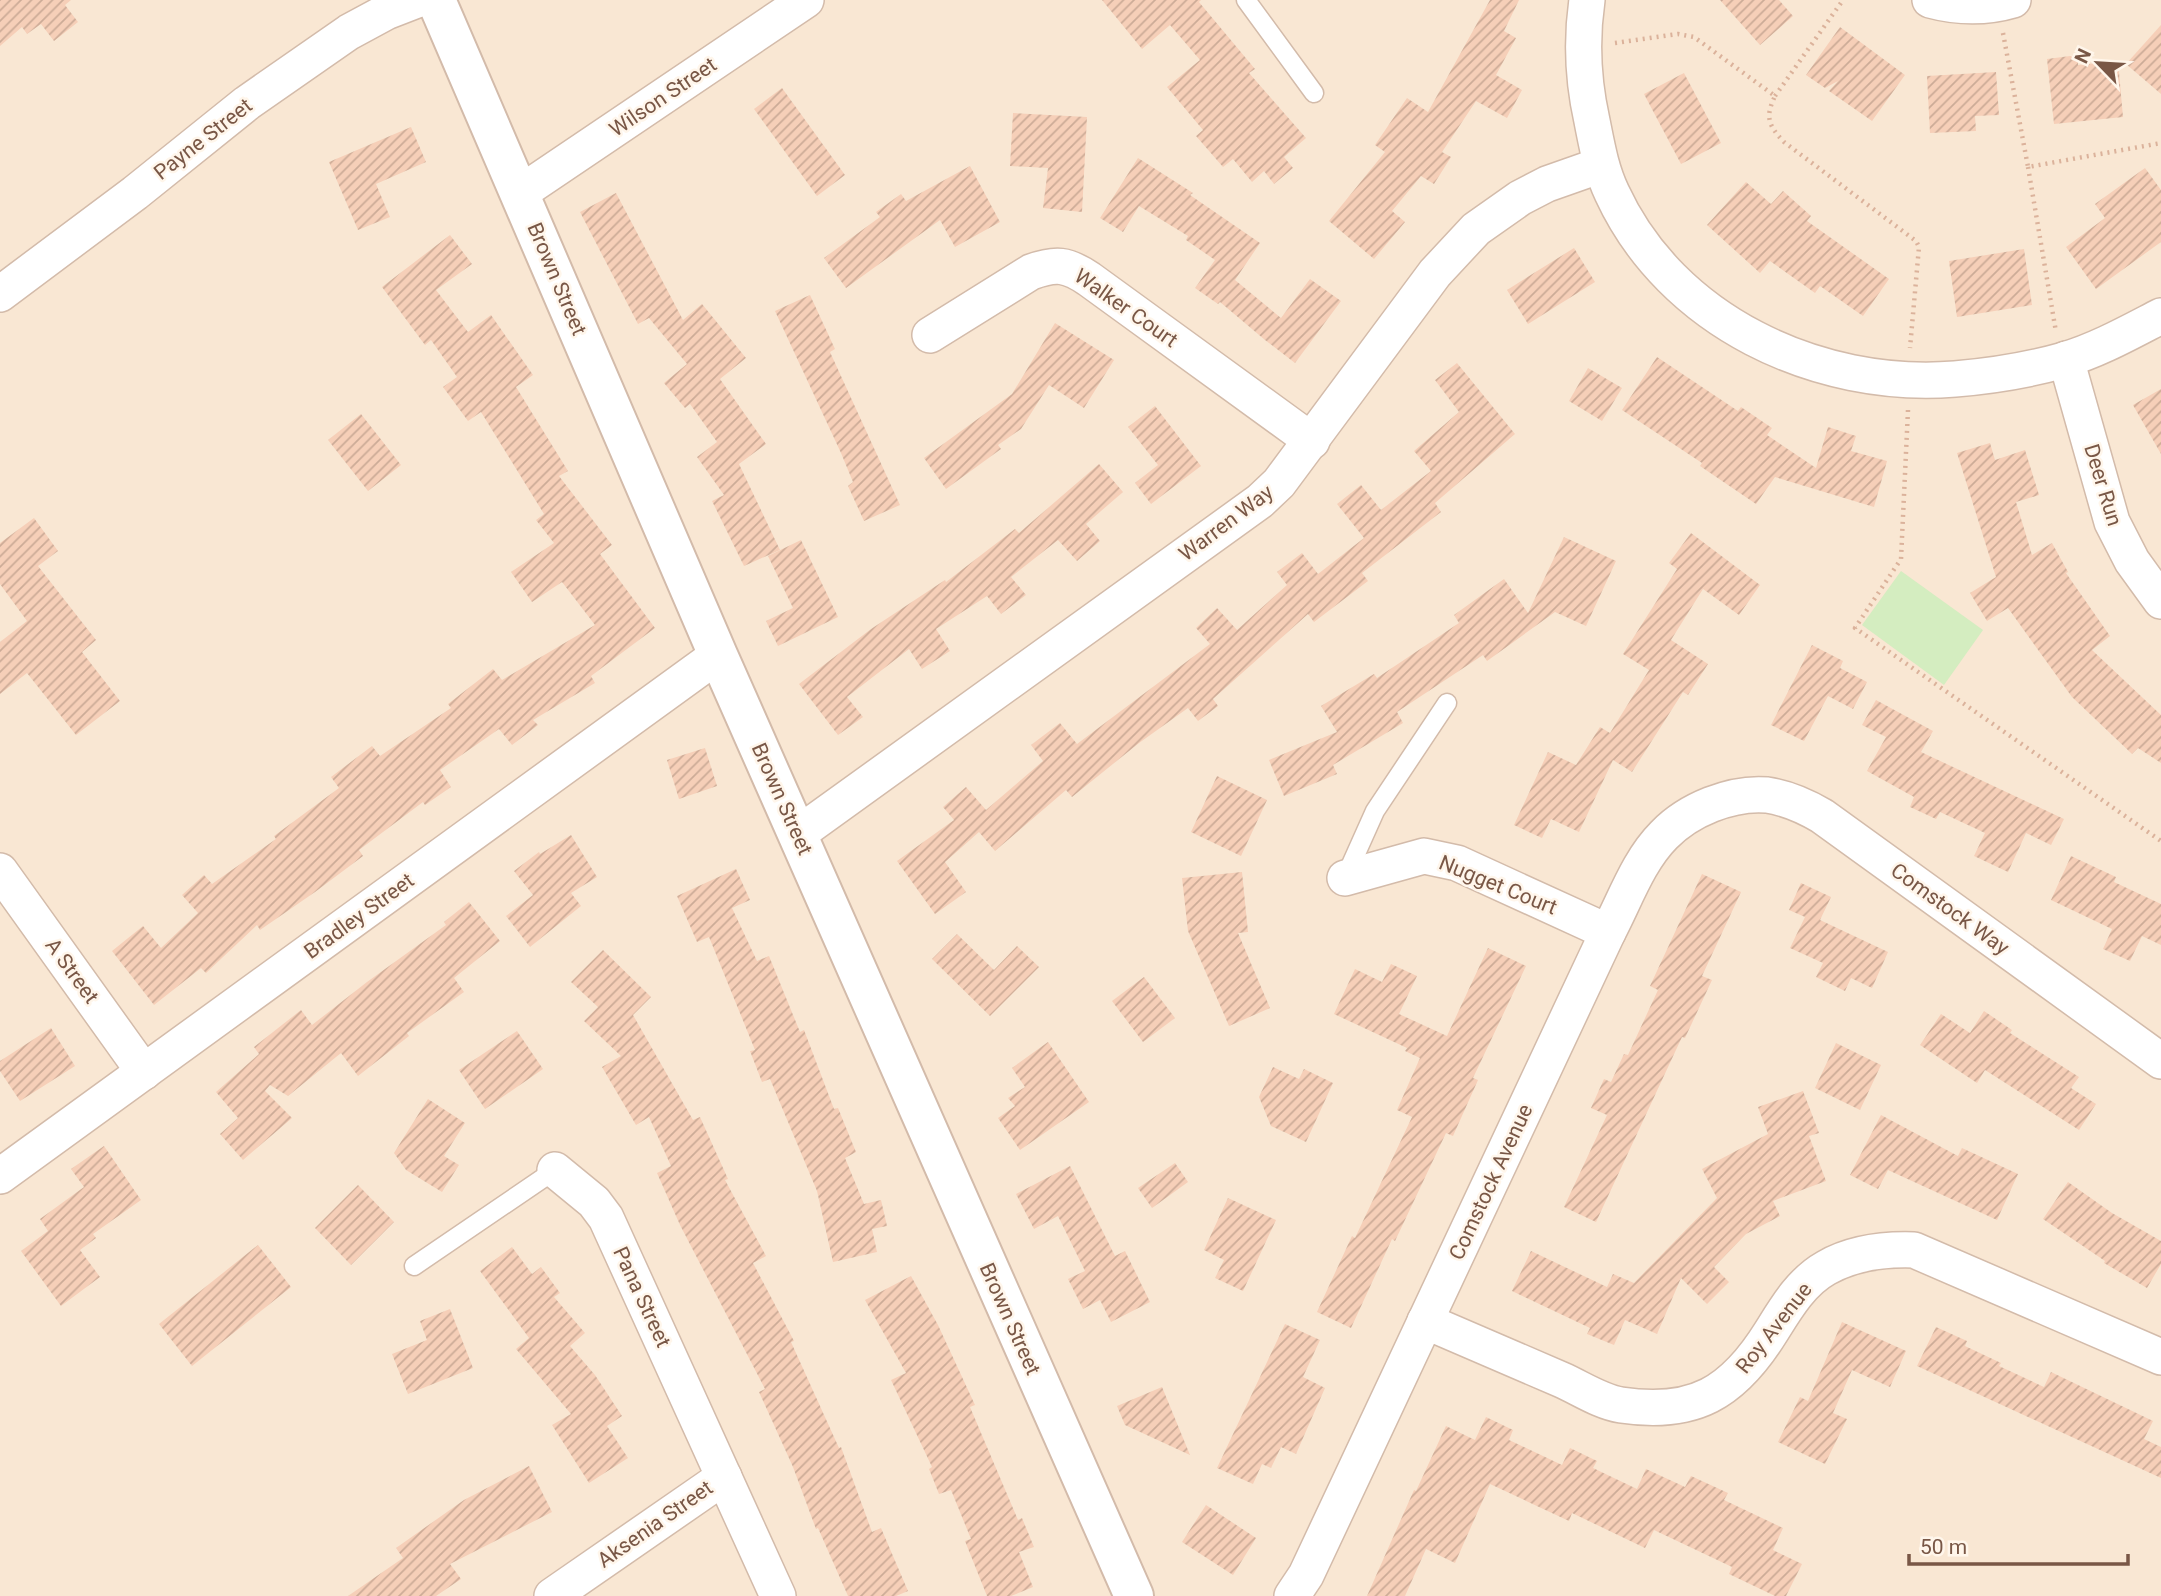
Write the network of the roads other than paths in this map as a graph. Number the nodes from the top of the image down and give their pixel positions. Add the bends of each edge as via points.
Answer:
1 (417, 0) edge
2 (436, 0) edge
3 (806, 0) edge
4 (1246, 0) edge
5 (1587, 0) edge
6 (1930, 0) edge
7 (2005, 2) edge
8 (1314, 93) dead end
9 (1601, 166) junction
10 (520, 193) junction
11 (0, 294) edge
12 (2161, 316) edge
13 (930, 335) dead end
14 (2066, 359) junction
15 (1312, 441) junction
16 (2161, 601) edge
17 (718, 655) junction
18 (1447, 703) dead end
19 (1724, 801) joint
20 (798, 834) junction
21 (0, 870) edge
22 (1345, 878) joint
23 (1608, 932) junction
24 (2161, 1061) edge
25 (144, 1072) junction
26 (555, 1170) joint
27 (0, 1176) edge
28 (414, 1266) dead end
29 (1425, 1321) junction
30 (2161, 1357) edge
31 (724, 1477) junction
32 (552, 1596) edge
33 (778, 1596) edge
34 (1134, 1596) edge
35 (1292, 1596) edge

1 - 11 street, Payne Street via 349,32 247,103
2 - 10 street, Brown Street
3 - 10 street, Wilson Street
4 - 8 lane
5 - 9 street via 1583,45
6 - 7 street via 1959,6
9 - 14 street via 1620,210 1662,269 1705,308 1774,349 1849,371 1909,379 1998,374
9 - 15 street, Warren Way via 1547,184 1476,229 1436,273
10 - 17 street, Brown Street
12 - 14 street
13 - 15 street, Walker Court via 1031,272 1061,265 1089,279
14 - 16 street, Deer Run via 2112,522 2127,553
15 - 20 street, Warren Way via 1260,501
17 - 20 street, Brown Street
17 - 25 street, Bradley Street
18 - 22 lane via 1375,811
19 - 23 street, Comstock Avenue via 1698,810 1663,835
19 - 24 street, Comstock Way via 1767,795 1822,816
20 - 34 street, Brown Street
21 - 25 street, A Street
22 - 23 street, Nugget Court via 1424,856 1441,859
23 - 29 street, Comstock Avenue
25 - 27 street, Bradley Street
26 - 28 lane, Pana Street
26 - 31 street, Pana Street via 606,1218
29 - 30 street, Roy Avenue via 1616,1404 1687,1405 1707,1397 1747,1367 1791,1299 1825,1268 1894,1249 1914,1250
29 - 35 street, Comstock Avenue
31 - 32 street, Aksenia Street
31 - 33 street, Pana Street

